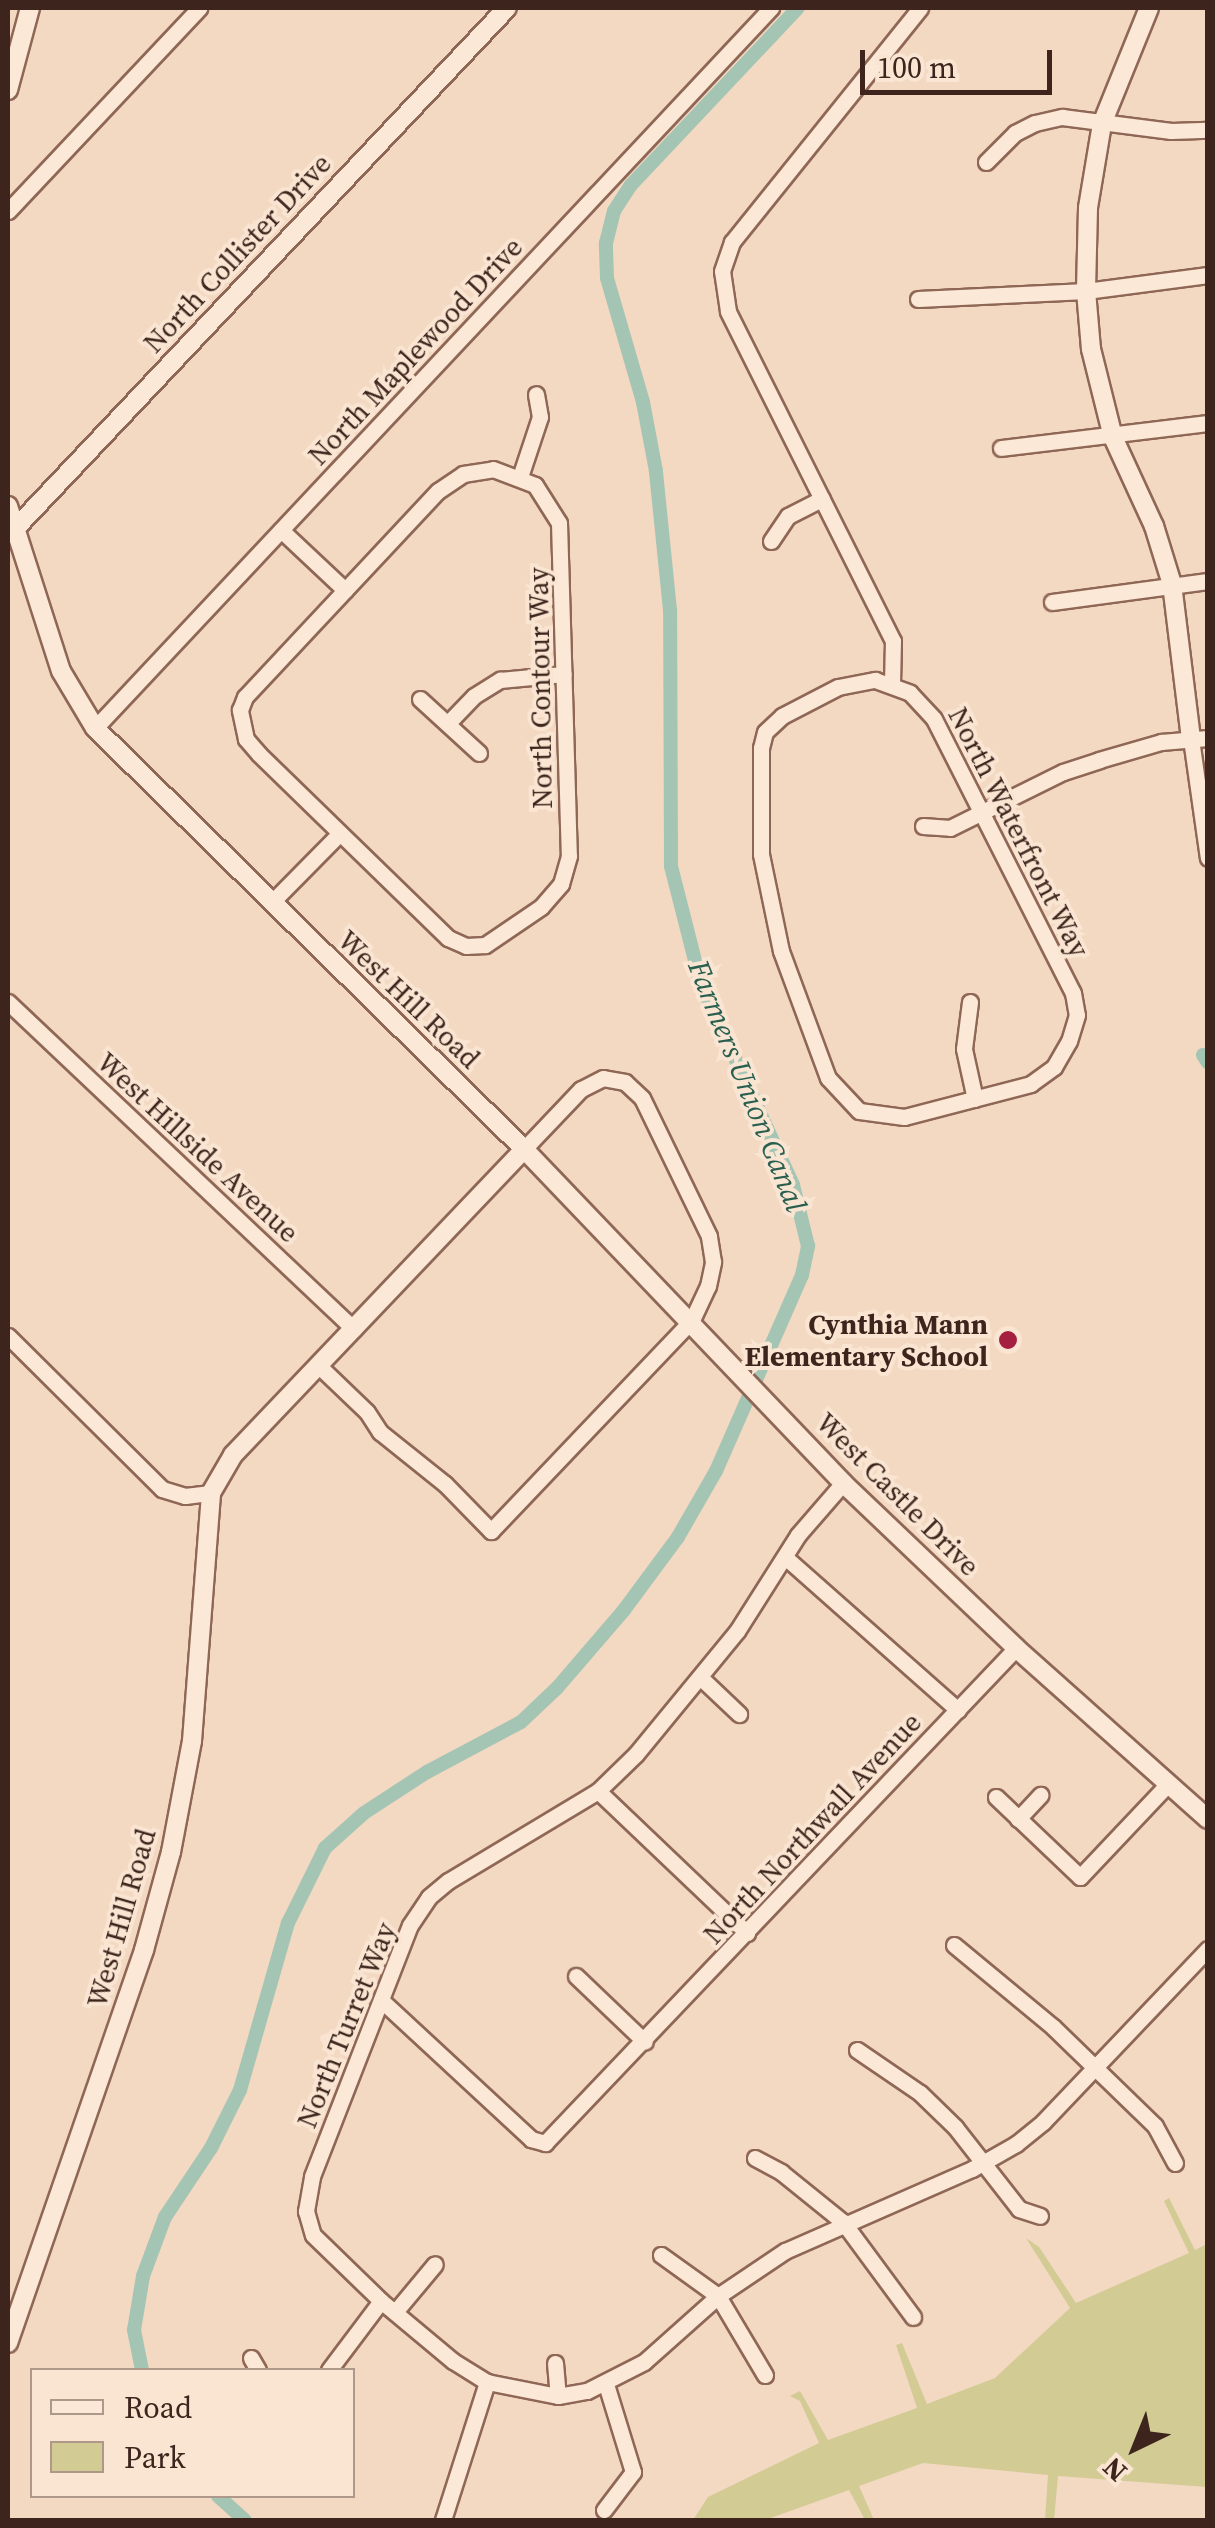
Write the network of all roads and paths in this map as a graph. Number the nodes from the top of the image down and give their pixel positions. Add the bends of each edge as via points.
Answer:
1 (30, 8) edge
2 (199, 8) edge
3 (507, 8) edge
4 (771, 8) edge
5 (920, 8) edge
6 (1150, 8) edge
7 (8, 90) edge
8 (1102, 124) junction
9 (1208, 130) edge
10 (986, 162) dead end
11 (8, 211) edge
12 (1208, 276) edge
13 (1086, 291) junction
14 (918, 299) dead end
15 (536, 394) dead end
16 (1208, 423) edge
17 (1114, 436) junction
18 (1002, 448) dead end
19 (520, 476) junction
20 (822, 499) junction
21 (8, 506) edge
22 (281, 530) junction
23 (12, 532) edge
24 (770, 541) dead end
25 (1208, 581) edge
26 (1172, 584) junction
27 (345, 590) junction
28 (1052, 602) dead end
29 (564, 674) junction
30 (892, 684) junction
31 (420, 698) dead end
32 (448, 723) junction
33 (95, 728) junction
34 (1199, 738) edge
35 (479, 753) dead end
36 (982, 813) junction
37 (923, 826) dead end
38 (340, 833) junction
39 (1208, 858) edge
40 (271, 903) junction
41 (8, 1002) edge
42 (970, 1002) dead end
43 (976, 1098) junction
44 (524, 1149) junction
45 (692, 1320) junction
46 (354, 1329) junction
47 (8, 1336) edge
48 (319, 1366) junction
49 (843, 1484) junction
50 (210, 1493) junction
51 (786, 1556) junction
52 (1016, 1648) junction
53 (700, 1677) junction
54 (958, 1710) junction
55 (739, 1714) dead end
56 (1168, 1784) junction
57 (598, 1791) junction
58 (1040, 1795) dead end
59 (996, 1797) dead end
60 (1018, 1819) junction
61 (1208, 1819) edge
62 (747, 1933) junction
63 (954, 1945) dead end
64 (1208, 1949) edge
65 (576, 1976) dead end
66 (381, 2000) junction
67 (645, 2042) junction
68 (857, 2050) dead end
69 (1094, 2069) junction
70 (754, 2158) dead end
71 (1175, 2163) dead end
72 (982, 2164) junction
73 (1040, 2216) dead end
74 (843, 2222) junction
75 (661, 2255) dead end
76 (435, 2264) dead end
77 (718, 2296) junction
78 (381, 2301) junction
79 (394, 2312) junction
80 (913, 2317) dead end
81 (8, 2342) edge
82 (556, 2364) dead end
83 (331, 2368) edge
84 (765, 2375) dead end
85 (487, 2382) junction
86 (606, 2384) junction
87 (558, 2396) junction
88 (604, 2510) dead end
89 (443, 2520) edge

1 - 7 street
2 - 11 street
3 - 23 street, North Collister Drive
4 - 22 street, North Maplewood Drive
5 - 20 street via 732,242 722,271 728,311
6 - 8 street
8 - 9 street
8 - 10 street via 1062,117 1034,122
8 - 13 street via 1088,208
12 - 13 street
13 - 14 street
13 - 17 street via 1092,349
15 - 19 street via 540,417
16 - 17 street
17 - 18 street
17 - 26 street
19 - 27 street via 493,469 450,481
19 - 29 street, North Contour Way via 546,496 559,523
20 - 24 street via 788,516
20 - 30 street via 893,641
21 - 23 street, West Hill Road
22 - 27 street
22 - 33 street, North Maplewood Drive
23 - 33 street, West Hill Road via 60,671
25 - 26 street
26 - 28 street
26 - 34 street
27 - 38 street via 245,696 240,726
29 - 32 street via 500,680
29 - 38 street, North Contour Way via 569,856 562,884 540,907 485,945 466,946 448,938
30 - 36 street, North Waterfront Way via 923,703
30 - 43 street via 838,687 765,732 761,854 781,951 828,1078 859,1112 904,1117
31 - 32 street
32 - 35 street
33 - 40 street, West Hill Road
34 - 36 street via 1161,742 1072,769
34 - 39 street
36 - 37 street via 950,828
36 - 43 street, North Waterfront Way via 1073,992 1077,1016 1054,1067 1031,1084
38 - 40 street
40 - 44 street, West Hill Road
41 - 46 street, West Hillside Avenue
42 - 43 street via 964,1049
44 - 45 street, West Castle Drive
44 - 45 street via 581,1089 603,1078 625,1082 642,1098 709,1236 713,1262
44 - 46 street, West Hill Road
45 - 48 street via 491,1531 380,1432
45 - 49 street, West Castle Drive
46 - 48 street, West Hill Road
47 - 50 street via 162,1489 184,1496
48 - 50 street, West Hill Road via 233,1455
49 - 51 street, North Turret Way
49 - 52 street, West Castle Drive
50 - 81 street, West Hill Road via 192,1740 167,1868
51 - 53 street, North Turret Way
51 - 54 street
52 - 54 street, North Northwall Avenue
52 - 56 street, West Castle Drive
53 - 55 street
53 - 57 street, North Turret Way
54 - 62 street, North Northwall Avenue
56 - 60 street via 1080,1877
56 - 61 street, West Castle Drive
57 - 62 street
57 - 66 street, North Turret Way via 429,1897 410,1925
58 - 60 street
59 - 60 street
62 - 67 street, North Northwall Avenue
63 - 69 street via 1008,1986
64 - 69 street
65 - 67 street
66 - 67 street, North Northwall Avenue via 531,2140 545,2144
66 - 78 street, North Turret Way via 312,2177 306,2211 313,2235
68 - 72 street via 920,2093
69 - 71 street via 1155,2126
69 - 72 street via 1043,2122
70 - 74 street
72 - 73 street via 1018,2210
72 - 74 street
74 - 77 street via 785,2250
74 - 80 street
75 - 77 street
76 - 79 street
77 - 84 street
77 - 86 street via 644,2362
78 - 79 street, North Turret Way
78 - 83 street
79 - 85 street, North Turret Way
82 - 87 street
85 - 87 street, North Turret Way
85 - 89 street
86 - 87 street
86 - 88 street via 633,2472

